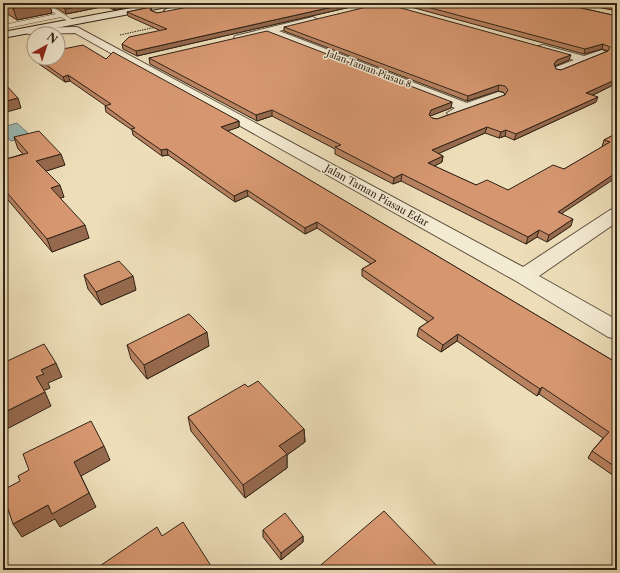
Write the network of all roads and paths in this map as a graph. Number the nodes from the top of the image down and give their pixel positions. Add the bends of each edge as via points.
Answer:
1 (172, 3) edge
2 (209, 3) edge
3 (573, 7) edge
4 (3, 10) edge
5 (588, 10) edge
6 (63, 16) junction
7 (322, 18) edge
8 (75, 26) junction
9 (3, 27) edge
10 (66, 28) edge
11 (66, 29) edge
12 (269, 31) junction
13 (26, 34) edge
14 (3, 35) edge
15 (26, 36) edge
16 (232, 40) edge
17 (3, 44) edge
18 (533, 45) edge
19 (602, 53) edge
20 (586, 60) junction
21 (560, 70) edge
22 (498, 96) edge
23 (468, 108) junction
24 (443, 118) edge
25 (617, 214) edge
26 (524, 276) junction
27 (617, 331) edge

1 - 8 street
2 - 8 street
3 - 5 street
4 - 6 lane via 43,4
6 - 8 lane
6 - 9 lane
7 - 12 street
8 - 10 street
8 - 11 street
8 - 26 street, Jalan Taman Piasau Edar via 142,61
12 - 16 street
12 - 23 street, Jalan Taman Piasau 8
13 - 14 street
15 - 17 street
18 - 20 street
19 - 20 street
20 - 21 street
22 - 23 street
23 - 24 street
25 - 26 street
26 - 27 street, Jalan Taman Piasau Edar

